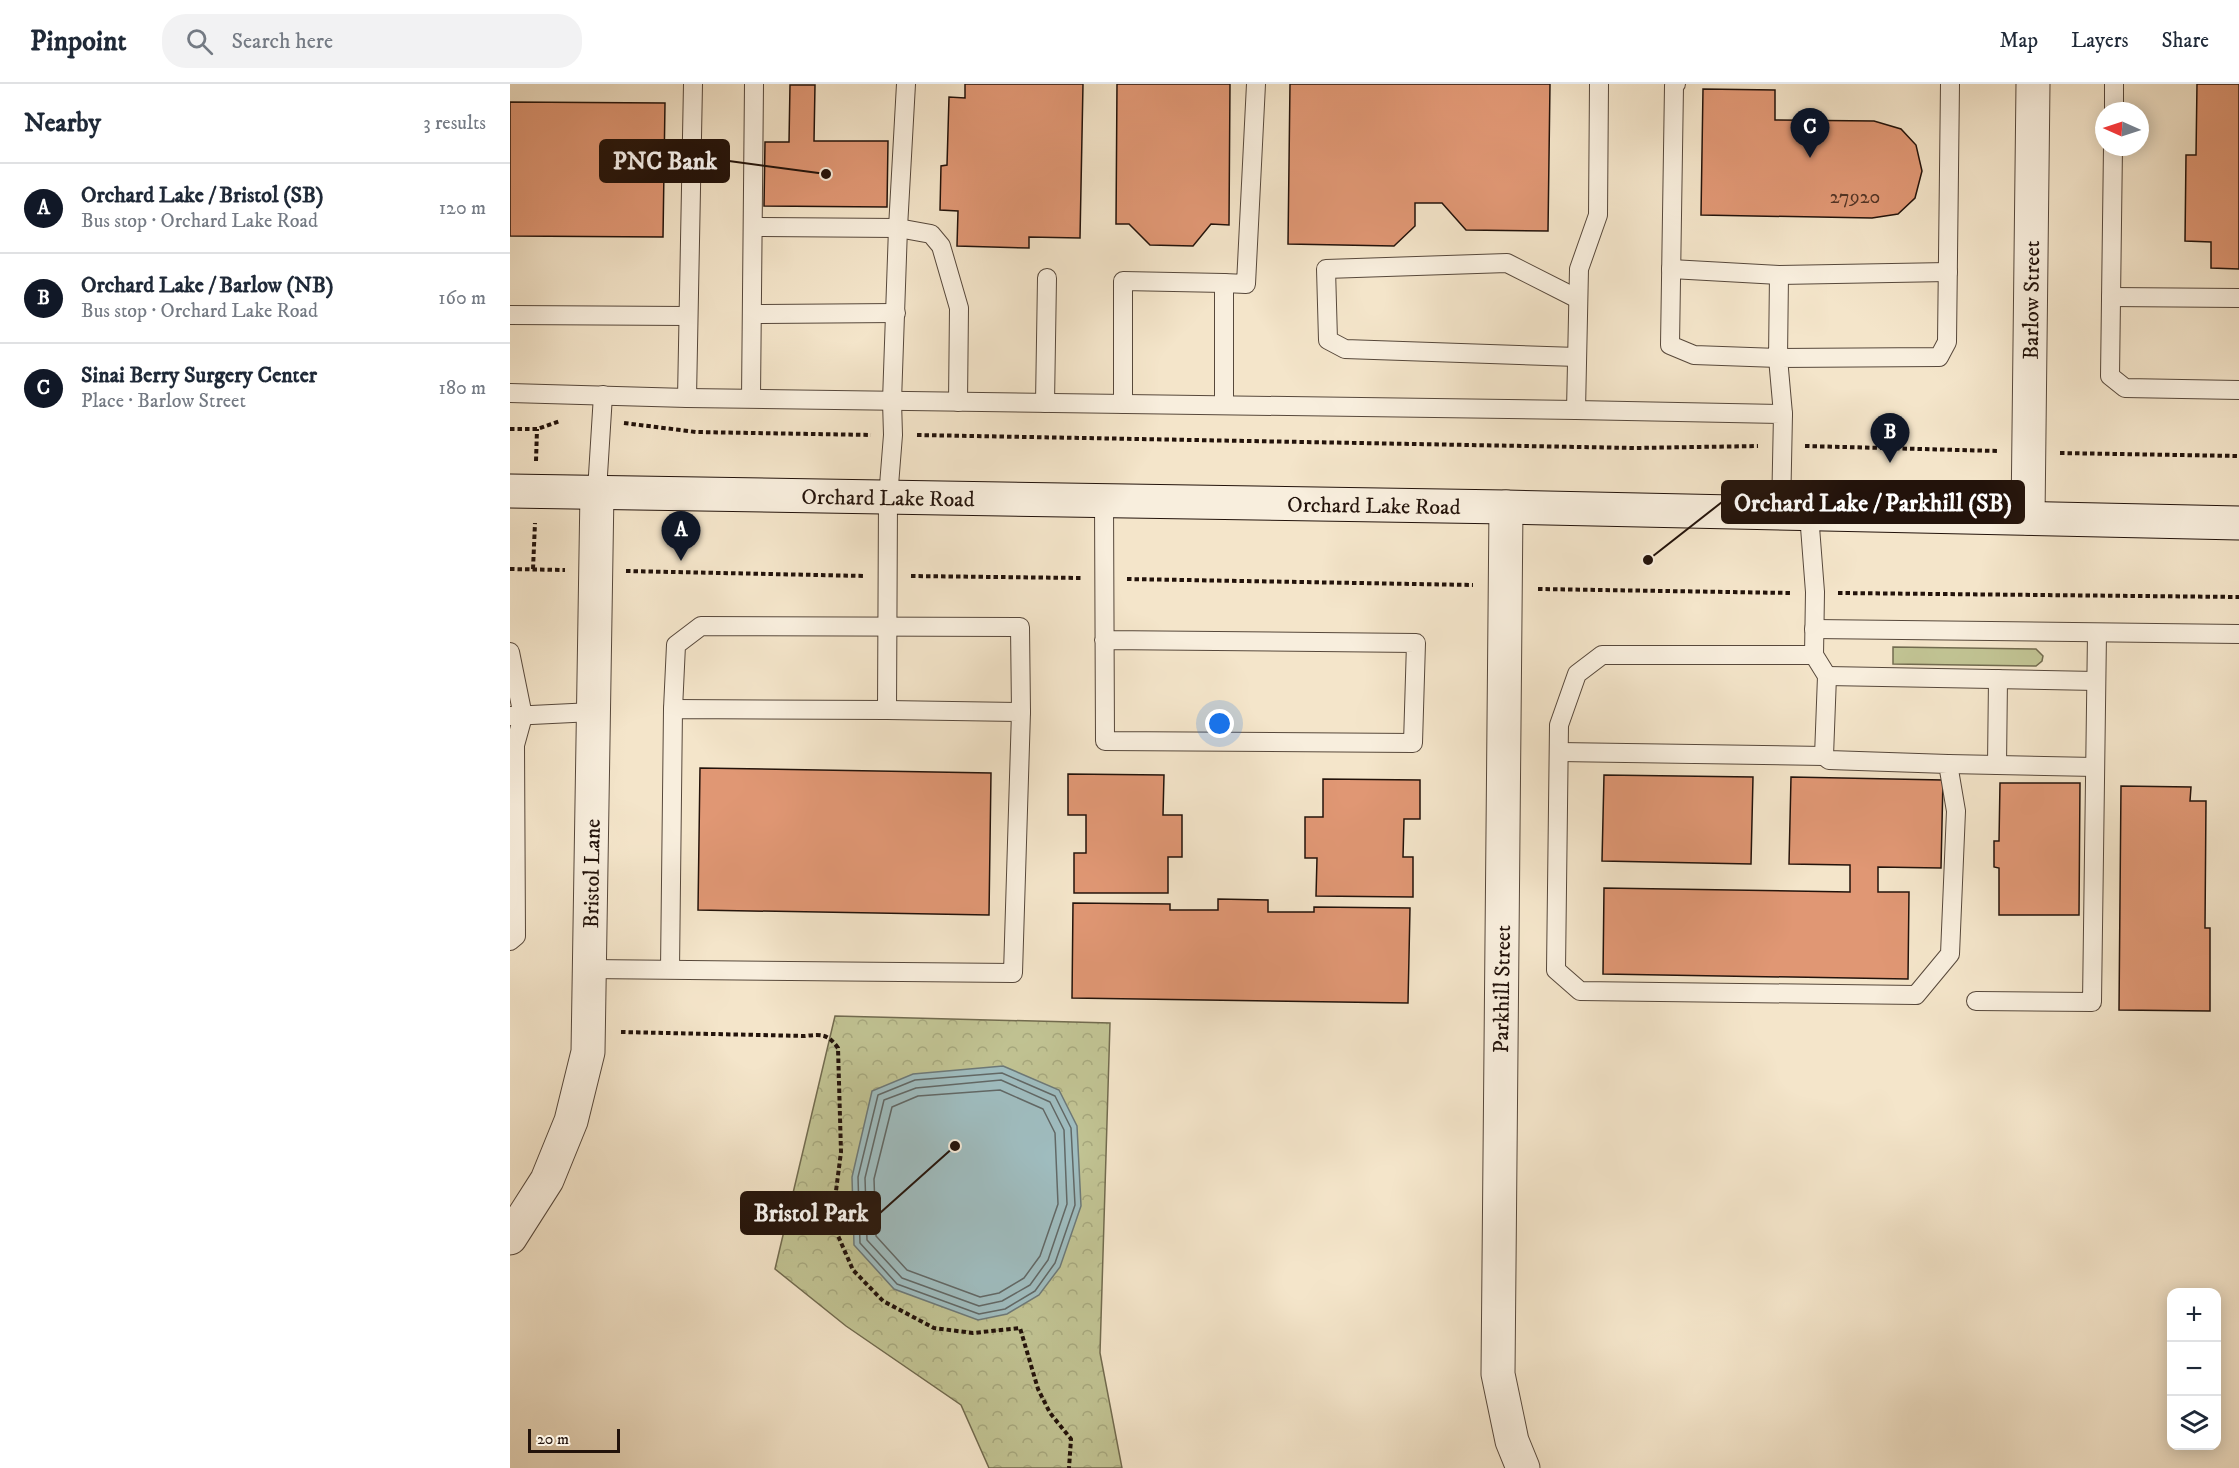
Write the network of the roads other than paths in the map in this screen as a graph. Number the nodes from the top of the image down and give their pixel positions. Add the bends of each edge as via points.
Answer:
1 (693, 84) edge
2 (754, 84) edge
3 (906, 84) edge
4 (1256, 84) edge
5 (1599, 84) edge
6 (1676, 84) edge
7 (1950, 84) edge
8 (2033, 84) edge
9 (2114, 84) edge
10 (2114, 102) edge
11 (2113, 156) edge
12 (753, 227) junction
13 (898, 228) junction
14 (1671, 269) junction
15 (1948, 272) junction
16 (1779, 275) junction
17 (1047, 278) dead end
18 (1224, 283) junction
19 (2111, 297) junction
20 (2239, 298) edge
21 (1578, 299) junction
22 (896, 313) junction
23 (752, 314) junction
24 (510, 315) edge
25 (688, 316) junction
26 (1576, 357) junction
27 (1778, 358) junction
28 (2239, 390) edge
29 (510, 393) edge
30 (603, 395) junction
31 (687, 398) junction
32 (751, 398) junction
33 (892, 401) junction
34 (958, 402) junction
35 (1045, 403) junction
36 (1123, 404) junction
37 (1224, 405) junction
38 (1576, 410) junction
39 (1783, 414) junction
40 (510, 491) edge
41 (597, 491) junction
42 (888, 498) junction
43 (1104, 501) junction
44 (1506, 507) junction
45 (1795, 513) junction
46 (2028, 518) junction
47 (2239, 523) edge
48 (887, 627) junction
49 (1814, 629) junction
50 (2097, 633) junction
51 (2239, 634) edge
52 (1104, 640) junction
53 (510, 652) edge
54 (1814, 655) junction
55 (1827, 676) junction
56 (1998, 679) junction
57 (2096, 681) junction
58 (673, 709) junction
59 (886, 710) junction
60 (593, 712) junction
61 (1021, 712) junction
62 (516, 716) edge
63 (1559, 752) junction
64 (1824, 756) junction
65 (1948, 764) junction
66 (1997, 765) junction
67 (2095, 767) junction
68 (510, 941) edge
69 (588, 969) junction
70 (670, 969) junction
71 (1976, 1001) dead end
72 (510, 1238) edge
73 (1523, 1468) edge

1 - 25 lane
2 - 12 lane
3 - 13 lane
4 - 18 lane via 1246,284
5 - 21 lane via 1598,215 1579,269
6 - 14 lane
7 - 15 lane
8 - 46 street, Barlow Street
9 - 10 lane
11 - 19 lane
12 - 13 lane
12 - 23 lane
13 - 22 lane
13 - 34 lane via 931,234 941,246 959,308
14 - 16 lane
14 - 27 lane via 1670,345 1694,355
15 - 16 lane
15 - 27 lane via 1947,342 1940,357
16 - 27 lane
17 - 35 lane
18 - 36 lane via 1123,281
18 - 37 lane
19 - 20 lane
19 - 28 lane via 2110,376 2125,388
21 - 26 lane
21 - 26 lane via 1507,263 1326,269 1328,340 1345,349
22 - 23 lane
22 - 33 lane
23 - 32 lane
24 - 25 lane
25 - 31 lane
26 - 38 lane
27 - 39 lane
29 - 30 lane
30 - 31 lane
30 - 41 lane
31 - 32 lane
32 - 33 lane
33 - 34 lane
33 - 42 lane
34 - 35 lane
35 - 36 lane
36 - 37 lane
37 - 38 lane
38 - 39 lane
39 - 45 lane via 1782,446
40 - 41 street, Orchard Lake Road
41 - 42 street, Orchard Lake Road
41 - 60 street, Bristol Lane
42 - 43 street, Orchard Lake Road
42 - 48 lane
43 - 44 street, Orchard Lake Road
43 - 52 lane
44 - 45 street, Orchard Lake Road
44 - 73 street, Parkhill Street via 1498,1374 1512,1441
45 - 46 street, Orchard Lake Road
45 - 49 lane via 1815,592
46 - 47 street, Orchard Lake Road
48 - 58 lane via 701,626 676,645
48 - 59 lane
48 - 61 lane via 1020,627
49 - 50 lane
49 - 54 lane
50 - 51 lane
50 - 57 lane
52 - 52 lane via 1105,741 1413,743 1416,643
53 - 62 lane
54 - 55 lane
54 - 63 lane via 1602,655 1577,674 1559,725
55 - 56 lane
55 - 64 lane
56 - 57 lane
56 - 66 lane
57 - 67 lane
58 - 59 lane
58 - 70 lane
59 - 61 lane
60 - 62 lane
60 - 69 street, Bristol Lane
61 - 70 lane via 1013,973
62 - 68 lane via 516,936
63 - 64 lane
63 - 65 lane via 1556,970 1580,991 1916,995 1950,954 1956,811
64 - 65 lane via 1829,760
65 - 66 lane
66 - 67 lane
67 - 71 lane via 2092,1002
69 - 70 lane
69 - 72 street, Bristol Lane via 588,1052 571,1121 547,1179

